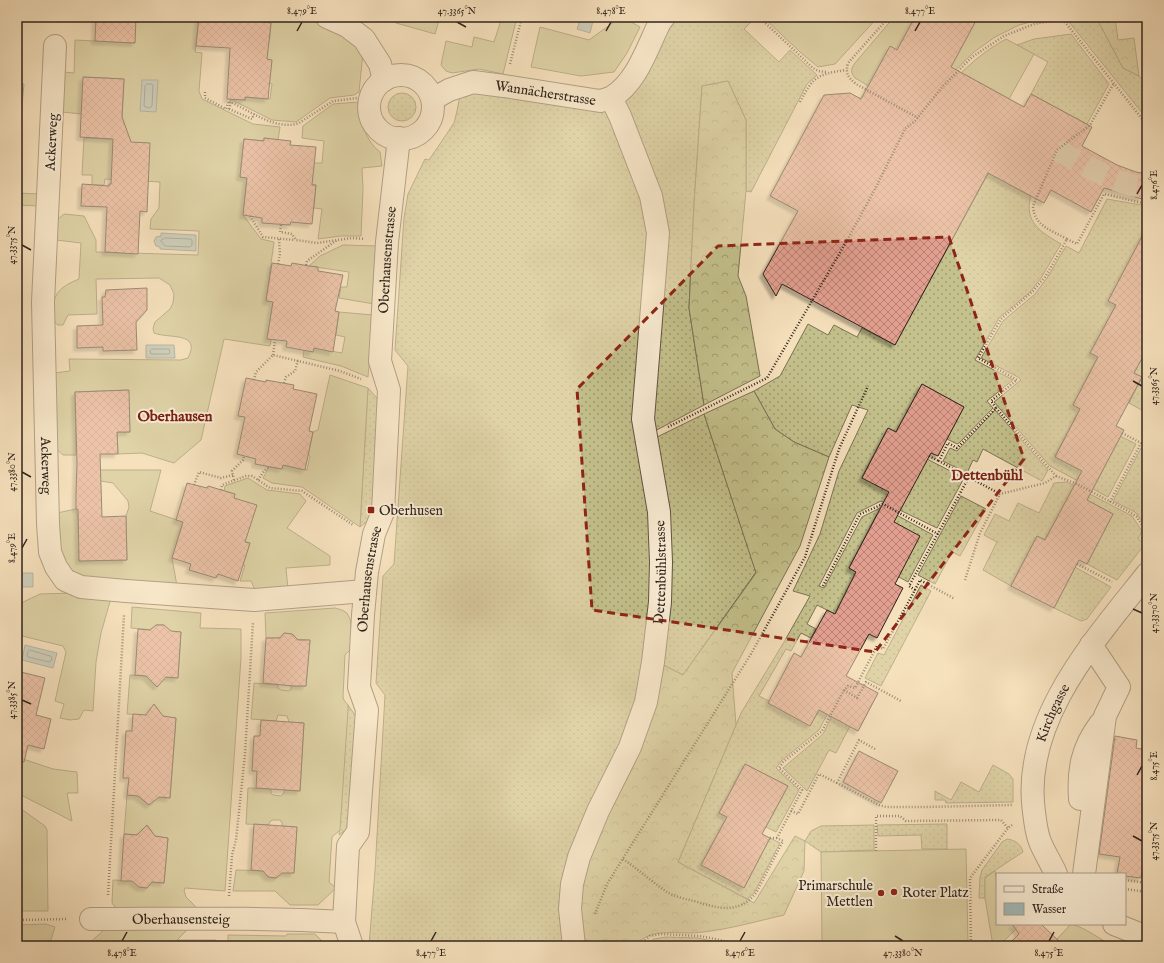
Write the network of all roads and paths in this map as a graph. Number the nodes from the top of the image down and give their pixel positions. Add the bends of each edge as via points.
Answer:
1 (327, 17) edge
2 (522, 17) edge
3 (664, 17) edge
4 (759, 17) edge
5 (889, 17) edge
6 (1062, 18) edge
7 (55, 46) dead end
8 (846, 70) junction
9 (826, 72) junction
10 (384, 80) junction
11 (1114, 83) junction
12 (504, 86) junction
13 (205, 92) dead end
14 (611, 98) junction
15 (232, 99) dead end
16 (433, 99) junction
17 (800, 102) dead end
18 (369, 104) junction
19 (254, 114) junction
20 (918, 118) junction
21 (1147, 125) edge
22 (398, 138) junction
23 (1147, 204) edge
24 (250, 216) dead end
25 (281, 225) dead end
26 (279, 239) junction
27 (366, 239) dead end
28 (1067, 239) junction
29 (296, 240) junction
30 (337, 240) junction
31 (278, 264) dead end
32 (306, 265) dead end
33 (274, 340) dead end
34 (273, 355) junction
35 (298, 360) junction
36 (254, 380) dead end
37 (365, 381) dead end
38 (284, 383) dead end
39 (868, 386) dead end
40 (996, 408) junction
41 (1122, 433) dead end
42 (646, 439) junction
43 (1141, 443) junction
44 (1147, 446) edge
45 (244, 456) dead end
46 (929, 456) dead end
47 (939, 461) junction
48 (269, 467) dead end
49 (233, 475) junction
50 (1056, 476) junction
51 (969, 477) junction
52 (234, 480) junction
53 (258, 480) junction
54 (194, 485) dead end
55 (221, 490) dead end
56 (1000, 494) junction
57 (1110, 502) junction
58 (354, 525) dead end
59 (938, 534) junction
60 (1147, 542) edge
61 (1077, 564) dead end
62 (1147, 574) edge
63 (965, 580) dead end
64 (1117, 585) dead end
65 (823, 586) dead end
66 (915, 590) junction
67 (365, 591) junction
68 (955, 599) dead end
69 (254, 600) junction
70 (124, 614) dead end
71 (1091, 646) junction
72 (844, 690) junction
73 (901, 702) dead end
74 (1105, 716) junction
75 (876, 749) dead end
76 (836, 783) junction
77 (1080, 799) dead end
78 (1017, 805) dead end
79 (791, 811) junction
80 (1013, 824) dead end
81 (1008, 828) junction
82 (770, 838) dead end
83 (777, 838) junction
84 (876, 850) dead end
85 (623, 859) junction
86 (1056, 873) edge
87 (1084, 873) edge
88 (1126, 880) edge
89 (1147, 883) edge
90 (1126, 889) edge
91 (108, 892) dead end
92 (1147, 892) edge
93 (229, 894) dead end
94 (593, 918) dead end
95 (90, 919) joint
96 (17, 920) edge
97 (344, 922) junction
98 (1117, 925) edge
99 (1147, 937) edge
100 (971, 944) edge
101 (352, 946) edge
102 (574, 946) edge
103 (638, 946) edge
104 (740, 946) edge
105 (860, 946) edge

1 - 10 street via 347,26 364,39 380,64
2 - 12 path
3 - 14 street, Wannächerstrasse via 638,67 625,86
4 - 9 path via 813,68
5 - 8 path via 848,63
6 - 11 path
6 - 20 path via 1034,24 1004,36 972,57 943,86
7 - 69 street, Ackerweg via 43,302 50,552 56,567 66,580 82,587
8 - 9 path
8 - 20 path via 856,84
9 - 17 path via 813,80
10 - 16 street via 406,75 418,79 428,88
10 - 18 street via 374,90
11 - 21 path
11 - 28 path via 1090,125 1057,150 1033,206 1033,213 1040,224
12 - 14 street, Wannächerstrasse via 600,101
12 - 16 street, Wannächerstrasse via 473,82 449,90
13 - 19 path via 205,98 226,108 230,101
14 - 42 street, Dettenbühlstrasse via 652,196 658,234 643,419
15 - 19 path, bridge via 229,109 252,120
16 - 22 street via 433,113 428,126 418,135 405,139
18 - 19 path via 357,98 333,101 294,125 273,122
18 - 22 street via 371,118 379,130 391,138
20 - 42 path via 905,129 852,231 767,378
22 - 67 street, Oberhausenstrasse via 387,242 380,361 389,390 383,512 374,531
23 - 28 path via 1104,194 1076,244
24 - 26 path via 263,236
25 - 29 path via 280,232 292,234
26 - 29 path
26 - 31 path
27 - 30 path
28 - 40 path via 1045,277 1001,319 978,358 1017,380 991,402
29 - 30 path via 317,243
30 - 32 path via 307,261
33 - 34 path
34 - 35 path
34 - 36 path via 256,372
35 - 37 path via 340,371
35 - 38 path via 295,371 286,377
39 - 85 path via 839,449 805,557 751,654
40 - 47 path via 957,448 948,443
40 - 50 path
41 - 43 path
42 - 102 street, Dettenbühlstrasse via 659,512 661,562 660,602 653,662 646,702 630,747 598,810 579,857 572,884 570,909
43 - 44 path
43 - 57 path
45 - 49 path via 232,471
46 - 47 path
47 - 51 path
48 - 53 path
49 - 52 path
49 - 54 path via 221,478 199,472
50 - 56 path via 1045,483
50 - 57 path
51 - 56 path
51 - 59 path
52 - 53 path via 252,476
52 - 55 path via 222,484
53 - 58 path via 270,488 302,491
56 - 63 path via 980,533
57 - 60 path via 1137,517 1145,530 1142,538
59 - 65 path via 883,504 860,514
59 - 66 path via 909,586
61 - 64 path
62 - 71 street, Kirchgasse
66 - 68 path via 920,580
66 - 72 path via 883,649 878,646 855,688 848,686
67 - 69 street, Ackerweg
67 - 97 street, Oberhausenstrasse via 359,687 367,710 358,832 348,846
69 - 93 path via 245,754
70 - 91 path
71 - 74 street via 1119,687
71 - 86 street, Kirchgasse via 1066,683 1051,712 1032,779 1032,799 1039,838
72 - 73 path via 857,698 866,682
72 - 79 path via 822,731 779,768 802,790
74 - 77 street via 1091,736 1084,752 1079,784
74 - 87 street
75 - 76 path via 859,740
76 - 78 path via 886,807
76 - 79 path via 819,774 798,814
79 - 83 path
80 - 81 path
81 - 84 path via 1001,820 906,821 900,816 876,816
81 - 100 path via 970,878
82 - 83 path
83 - 85 path via 783,841 756,893 751,900 731,908 717,908 676,897
85 - 94 path via 607,884
88 - 89 path
90 - 92 path
95 - 96 path
95 - 97 street, Oberhausensteig via 221,918
97 - 101 street, Oberhausenstrasse
98 - 99 street
100 - 105 path
103 - 104 path via 650,936 661,934 700,936

